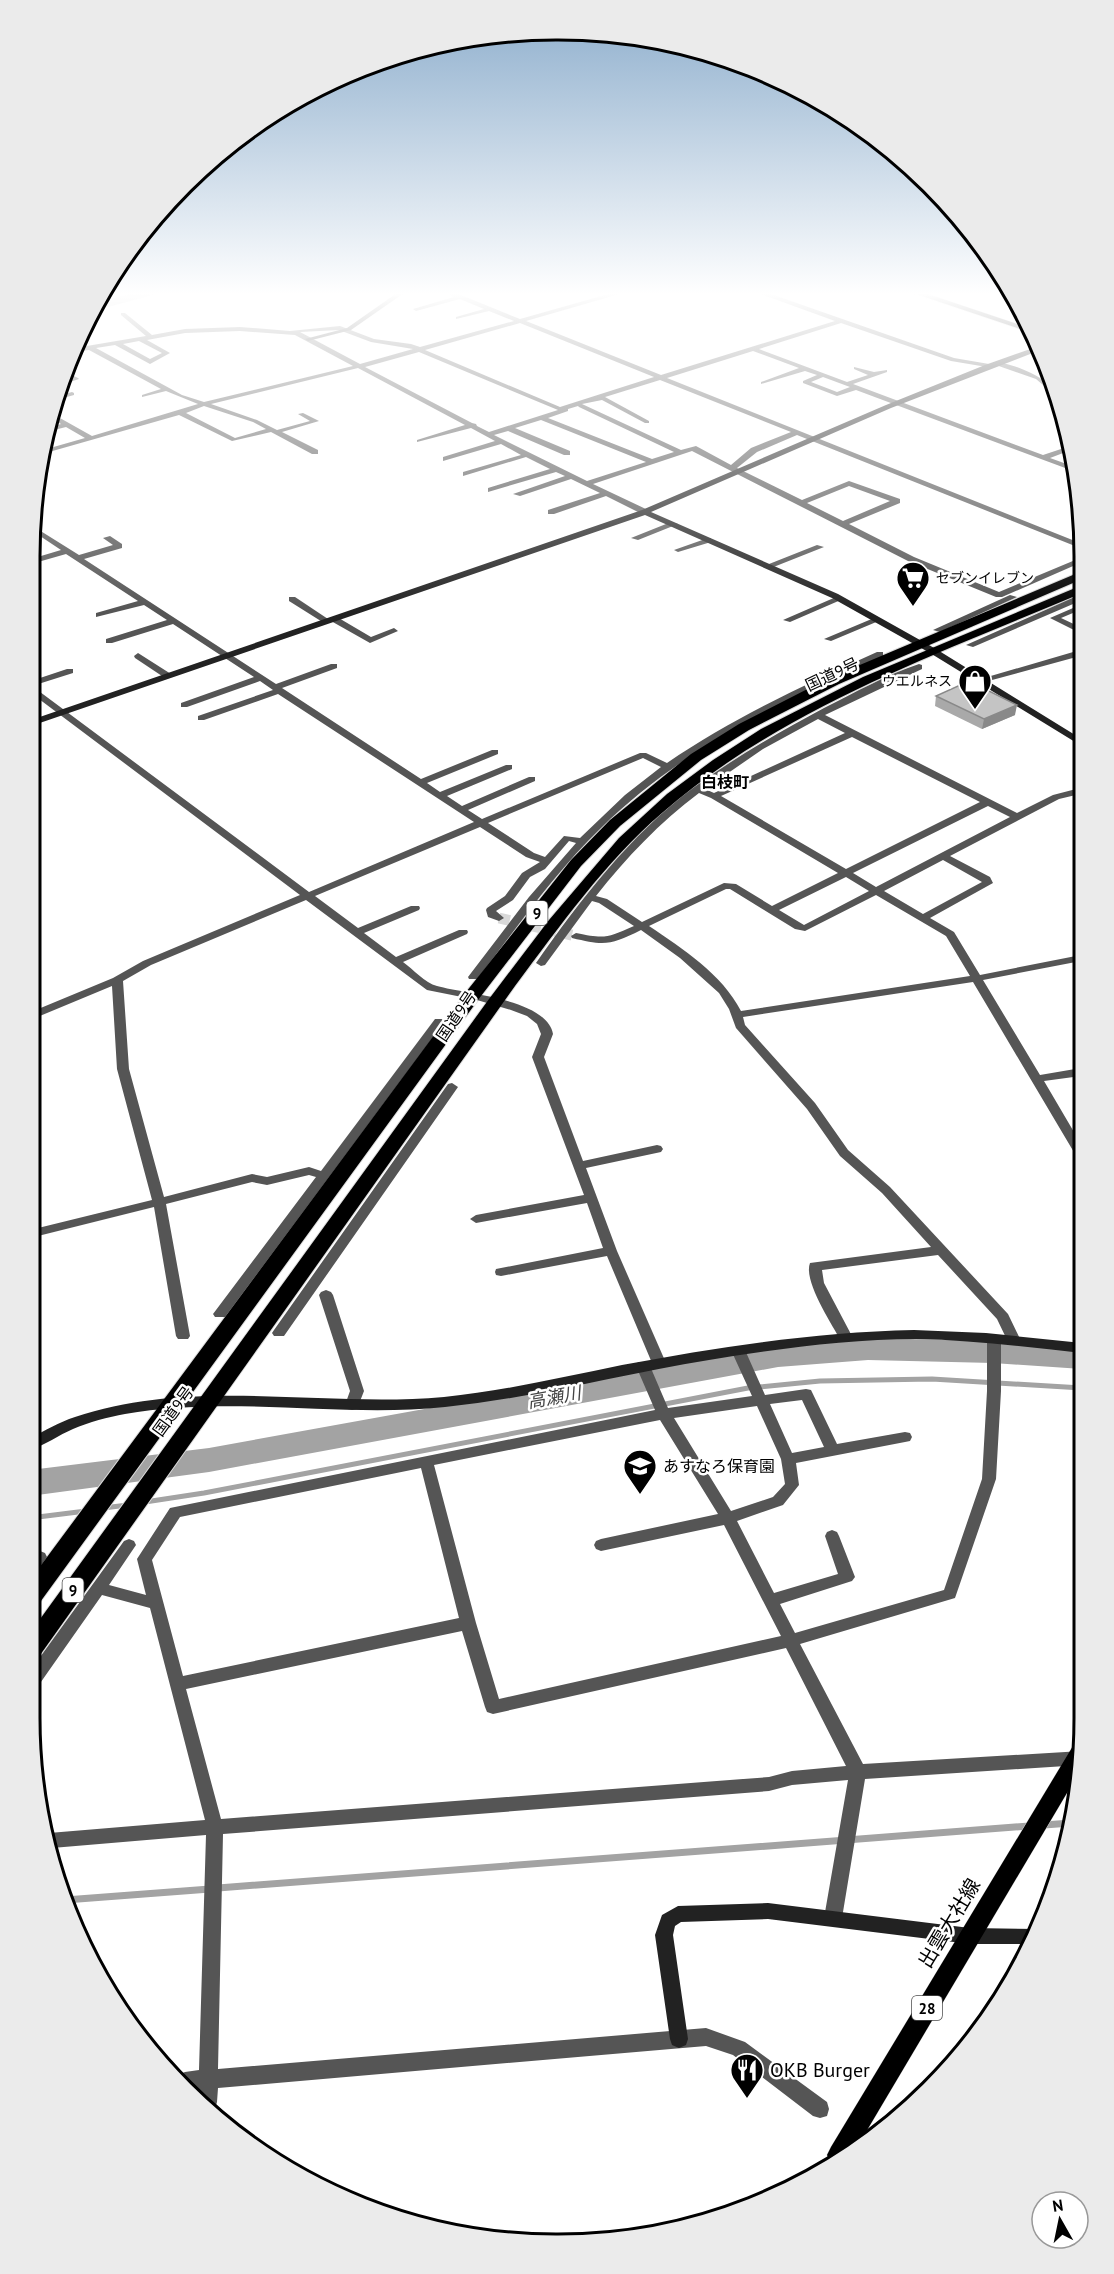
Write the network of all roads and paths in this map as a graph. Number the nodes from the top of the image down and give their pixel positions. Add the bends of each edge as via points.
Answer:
1 (188, 399) edge
2 (220, 399) edge
3 (424, 399) edge
4 (537, 399) edge
5 (595, 399) edge
6 (596, 399) edge
7 (601, 399) edge
8 (713, 399) edge
9 (888, 399) edge
10 (902, 399) edge
11 (895, 402) junction
12 (203, 406) junction
13 (581, 406) junction
14 (181, 413) junction
15 (302, 414) dead end
16 (542, 418) junction
17 (59, 420) edge
18 (647, 422) dead end
19 (66, 425) junction
20 (474, 425) junction
21 (57, 427) edge
22 (508, 428) junction
23 (274, 431) junction
24 (796, 433) junction
25 (490, 434) junction
26 (91, 439) junction
27 (812, 440) junction
28 (419, 441) dead end
29 (503, 441) junction
30 (52, 450) edge
31 (1063, 451) edge
32 (315, 452) dead end
33 (567, 453) dead end
34 (680, 453) junction
35 (527, 455) junction
36 (1043, 458) junction
37 (446, 459) dead end
38 (653, 462) junction
39 (1066, 466) edge
40 (732, 468) junction
41 (557, 469) junction
42 (741, 472) junction
43 (466, 474) dead end
44 (573, 476) junction
45 (589, 483) junction
46 (491, 490) dead end
47 (608, 493) junction
48 (517, 494) dead end
49 (802, 503) junction
50 (551, 512) dead end
51 (645, 512) junction
52 (674, 524) junction
53 (843, 524) junction
54 (41, 538) edge
55 (107, 538) dead end
56 (635, 538) dead end
57 (708, 540) junction
58 (1073, 543) edge
59 (820, 547) dead end
60 (678, 550) dead end
61 (67, 551) junction
62 (78, 558) junction
63 (40, 559) edge
64 (1074, 563) edge
65 (768, 566) junction
66 (1074, 572) edge
67 (1074, 577) edge
68 (1059, 581) junction
69 (1074, 593) edge
70 (292, 599) dead end
71 (839, 599) junction
72 (1074, 601) edge
73 (144, 602) junction
74 (1074, 610) edge
75 (99, 615) dead end
76 (1037, 616) junction
77 (1018, 617) junction
78 (330, 620) junction
79 (787, 620) dead end
80 (877, 620) junction
81 (173, 621) junction
82 (966, 621) junction
83 (1074, 627) edge
84 (938, 630) dead end
85 (394, 631) dead end
86 (828, 639) dead end
87 (109, 641) dead end
88 (970, 645) dead end
89 (926, 648) junction
90 (880, 654) dead end
91 (1074, 655) edge
92 (138, 656) dead end
93 (226, 656) junction
94 (334, 666) dead end
95 (919, 667) dead end
96 (70, 671) dead end
97 (168, 676) junction
98 (261, 678) junction
99 (883, 679) junction
100 (981, 680) junction
101 (40, 681) edge
102 (834, 681) junction
103 (816, 682) junction
104 (278, 688) junction
105 (40, 695) edge
106 (184, 705) dead end
107 (63, 712) junction
108 (817, 715) junction
109 (201, 718) dead end
110 (40, 720) edge
111 (853, 733) junction
112 (1074, 738) edge
113 (495, 752) dead end
114 (739, 754) junction
115 (509, 767) dead end
116 (668, 767) junction
117 (532, 779) dead end
118 (421, 782) junction
119 (697, 789) junction
120 (1074, 792) edge
121 (441, 795) junction
122 (714, 796) junction
123 (988, 802) junction
124 (462, 809) junction
125 (1017, 817) junction
126 (484, 823) junction
127 (583, 841) junction
128 (621, 852) junction
129 (943, 856) junction
130 (546, 861) junction
131 (846, 873) junction
132 (877, 891) junction
133 (311, 896) junction
134 (590, 898) junction
135 (415, 908) dead end
136 (772, 910) junction
137 (499, 918) dead end
138 (574, 918) junction
139 (922, 918) junction
140 (554, 925) junction
141 (641, 926) junction
142 (358, 932) junction
143 (463, 932) dead end
144 (576, 936) tunnel mouth
145 (1074, 959) edge
146 (396, 961) junction
147 (492, 961) junction
148 (541, 963) dead end
149 (473, 977) dead end
150 (974, 979) junction
151 (117, 980) junction
152 (472, 996) junction
153 (493, 1002) junction
154 (40, 1012) edge
155 (740, 1014) junction
156 (439, 1021) dead end
157 (1074, 1073) edge
158 (1035, 1079) junction
159 (444, 1086) junction
160 (398, 1100) junction
161 (373, 1110) junction
162 (1074, 1141) edge
163 (657, 1149) dead end
164 (578, 1166) junction
165 (324, 1176) junction
166 (590, 1198) junction
167 (159, 1202) junction
168 (476, 1218) dead end
169 (40, 1232) edge
170 (278, 1238) junction
171 (338, 1249) junction
172 (941, 1250) junction
173 (611, 1251) junction
174 (278, 1262) junction
175 (308, 1264) junction
176 (501, 1272) dead end
177 (326, 1295) dead end
178 (220, 1314) dead end
179 (279, 1333) dead end
180 (183, 1336) dead end
181 (846, 1338) junction
182 (994, 1339) junction
183 (1014, 1341) junction
184 (1074, 1347) edge
185 (738, 1350) junction
186 (651, 1365) junction
187 (762, 1400) junction
188 (207, 1402) junction
189 (175, 1403) junction
190 (352, 1405) junction
191 (664, 1414) junction
192 (905, 1437) dead end
193 (40, 1440) edge
194 (833, 1451) junction
195 (788, 1459) junction
196 (426, 1461) junction
197 (728, 1518) junction
198 (831, 1536) dead end
199 (123, 1537) junction
200 (601, 1545) dead end
201 (100, 1553) junction
202 (41, 1566) edge
203 (102, 1584) junction
204 (771, 1600) junction
205 (156, 1604) junction
206 (468, 1623) junction
207 (40, 1637) edge
208 (792, 1640) junction
209 (40, 1670) edge
210 (177, 1684) junction
211 (1072, 1756) edge
212 (1070, 1770) edge
213 (858, 1772) junction
214 (215, 1827) junction
215 (55, 1840) edge
216 (833, 1918) junction
217 (970, 1936) junction
218 (1024, 1936) edge
219 (679, 2039) junction
220 (209, 2078) junction
221 (190, 2080) edge
222 (208, 2098) edge
223 (820, 2109) dead end
224 (843, 2147) edge

1 - 12 street
2 - 12 street
3 - 20 street
4 - 5 street via 560,409
6 - 13 street
7 - 18 street
8 - 24 street
9 - 11 street
10 - 11 street
11 - 27 street
11 - 36 street
12 - 14 street
12 - 23 street via 255,421
13 - 16 street
13 - 34 street
14 - 23 street via 234,440
14 - 26 street
15 - 23 street via 316,421
16 - 22 street
16 - 38 street
17 - 19 street
19 - 21 street
19 - 26 street
20 - 25 street
20 - 28 street
22 - 25 street
22 - 33 street
23 - 32 street
24 - 27 street
24 - 40 street via 754,450
25 - 29 street
26 - 30 street
27 - 42 street
27 - 58 street
29 - 35 street
29 - 37 street
31 - 36 street
34 - 38 street
34 - 40 street via 693,448
35 - 41 street
35 - 43 street
36 - 39 street
38 - 45 street
40 - 42 street
41 - 44 street
41 - 46 street
42 - 49 street
42 - 51 street
44 - 45 street
44 - 48 street
45 - 47 street
47 - 50 street
47 - 51 street
49 - 53 street
49 - 53 street via 849,483 897,501
51 - 52 street
51 - 78 street
52 - 56 street
52 - 57 street
53 - 64 street via 911,559 999,596
54 - 61 street
55 - 62 street via 119,546
57 - 60 street
57 - 65 street
59 - 65 street
61 - 62 street
61 - 63 street
62 - 73 street
65 - 71 street
66 - 68 street
67 - 68 highway, 国道9号 / 9
68 - 82 highway, 国道9号 / 9
69 - 77 highway, 国道9号 / 9
70 - 78 street
71 - 79 street
71 - 80 street
72 - 76 street
73 - 75 street
73 - 81 street
74 - 83 street via 1054,618
76 - 77 street
76 - 88 street
77 - 89 highway, 国道9号 / 9
78 - 85 street via 370,640
78 - 93 street
80 - 86 street
80 - 89 street
81 - 87 street
81 - 93 street
82 - 84 street
82 - 89 highway, 国道9号 / 9
89 - 99 highway, 国道9号 / 9
89 - 100 street
89 - 102 highway, 国道9号 / 9
90 - 103 street
91 - 100 street
92 - 97 street
93 - 97 street
93 - 98 street
94 - 104 street
95 - 99 street
96 - 101 street
97 - 107 street
98 - 104 street
98 - 106 street
99 - 108 street
99 - 114 highway, 国道9号 / 9 via 813,707
100 - 112 street
102 - 103 street
102 - 147 highway, 国道9号 / 9 via 744,727 655,788 576,863
103 - 116 street via 740,721
104 - 109 street
104 - 118 street
105 - 107 street
107 - 110 street
107 - 133 street
108 - 111 street
108 - 114 street
111 - 122 street
111 - 123 street
113 - 118 street
114 - 119 street
114 - 128 highway, 国道9号 / 9 via 671,797
115 - 121 street
116 - 126 street via 643,755
116 - 127 street
117 - 124 street
118 - 121 street
119 - 122 street
119 - 128 street
120 - 125 street
121 - 124 street
122 - 131 street
123 - 125 street
123 - 131 street
124 - 126 street
125 - 129 street
126 - 130 street via 530,855
126 - 133 street
127 - 130 street via 567,838
127 - 147 street via 553,874
128 - 134 street
128 - 140 highway, 国道9号 / 9
129 - 132 street
129 - 139 street via 987,883
130 - 137 street via 526,875 509,898 490,910
131 - 132 street
131 - 136 street
132 - 136 street via 805,928
132 - 139 street
133 - 142 street
133 - 151 street via 147,963
134 - 138 street
134 - 141 street via 603,901
135 - 142 street
136 - 141 street via 732,886 724,886
138 - 140 street
138 - 148 street
139 - 150 street via 950,934
140 - 153 highway, 国道9号 / 9
141 - 144 street via 612,940
141 - 155 street via 683,953
142 - 146 street
143 - 146 street
145 - 150 street
146 - 152 street via 431,988
147 - 149 street
147 - 152 highway, 国道9号 / 9
150 - 155 street
150 - 158 street
151 - 154 street
151 - 167 street via 123,1069
152 - 153 street
152 - 160 highway, 国道9号 / 9
153 - 159 highway, 国道9号 / 9
153 - 164 street via 542,1020 547,1039 538,1057
155 - 172 street via 740,1026 811,1106 844,1153 886,1190
156 - 161 street
157 - 158 street
158 - 162 street
159 - 171 street via 441,1103
159 - 175 highway, 国道9号 / 9
160 - 161 street
160 - 174 highway, 国道9号 / 9
161 - 165 street
163 - 164 street
164 - 166 street
165 - 167 street via 309,1171 286,1179 252,1178
165 - 170 street
166 - 168 street
166 - 173 street
167 - 169 street
167 - 180 street
170 - 174 street
170 - 178 street
171 - 175 street
171 - 179 street
172 - 181 street via 815,1266 817,1283
172 - 183 street via 1003,1317
173 - 176 street
173 - 186 street
174 - 189 highway, 国道9号 / 9
175 - 188 highway, 国道9号 / 9
177 - 190 street via 357,1391
181 - 182 street via 893,1335
181 - 185 street
182 - 183 street
182 - 208 street via 989,1479 950,1594
183 - 184 street
185 - 186 street
185 - 187 street
186 - 190 street via 444,1402
186 - 191 street
187 - 191 street
187 - 194 street via 806,1394
187 - 195 street
188 - 189 street
188 - 190 street
188 - 199 highway, 国道9号 / 9
189 - 193 street via 77,1421
189 - 202 highway, 国道9号 / 9 via 86,1523
191 - 196 street
191 - 197 street
192 - 194 street
194 - 195 street
195 - 197 street via 792,1485 778,1501
196 - 205 street via 175,1512 144,1560
196 - 206 street
197 - 200 street
197 - 204 street
198 - 204 street via 847,1576
199 - 201 highway, 国道9号 / 9
199 - 203 street
201 - 203 street
201 - 207 highway, 国道9号 / 9
203 - 205 street
203 - 209 street
204 - 208 street
205 - 210 street
206 - 208 street via 493,1707
206 - 210 street
208 - 213 street
210 - 214 street
211 - 213 street
212 - 217 main road, 出雲大社線 / 28
213 - 214 street via 769,1784
213 - 216 street
214 - 215 street
214 - 220 street
216 - 217 street
216 - 219 street via 768,1911 719,1911 678,1914 668,1921 664,1935
217 - 218 street
217 - 224 main road, 出雲大社線 / 28
219 - 220 street
219 - 223 street via 706,2037 738,2048
220 - 221 street
220 - 222 street

